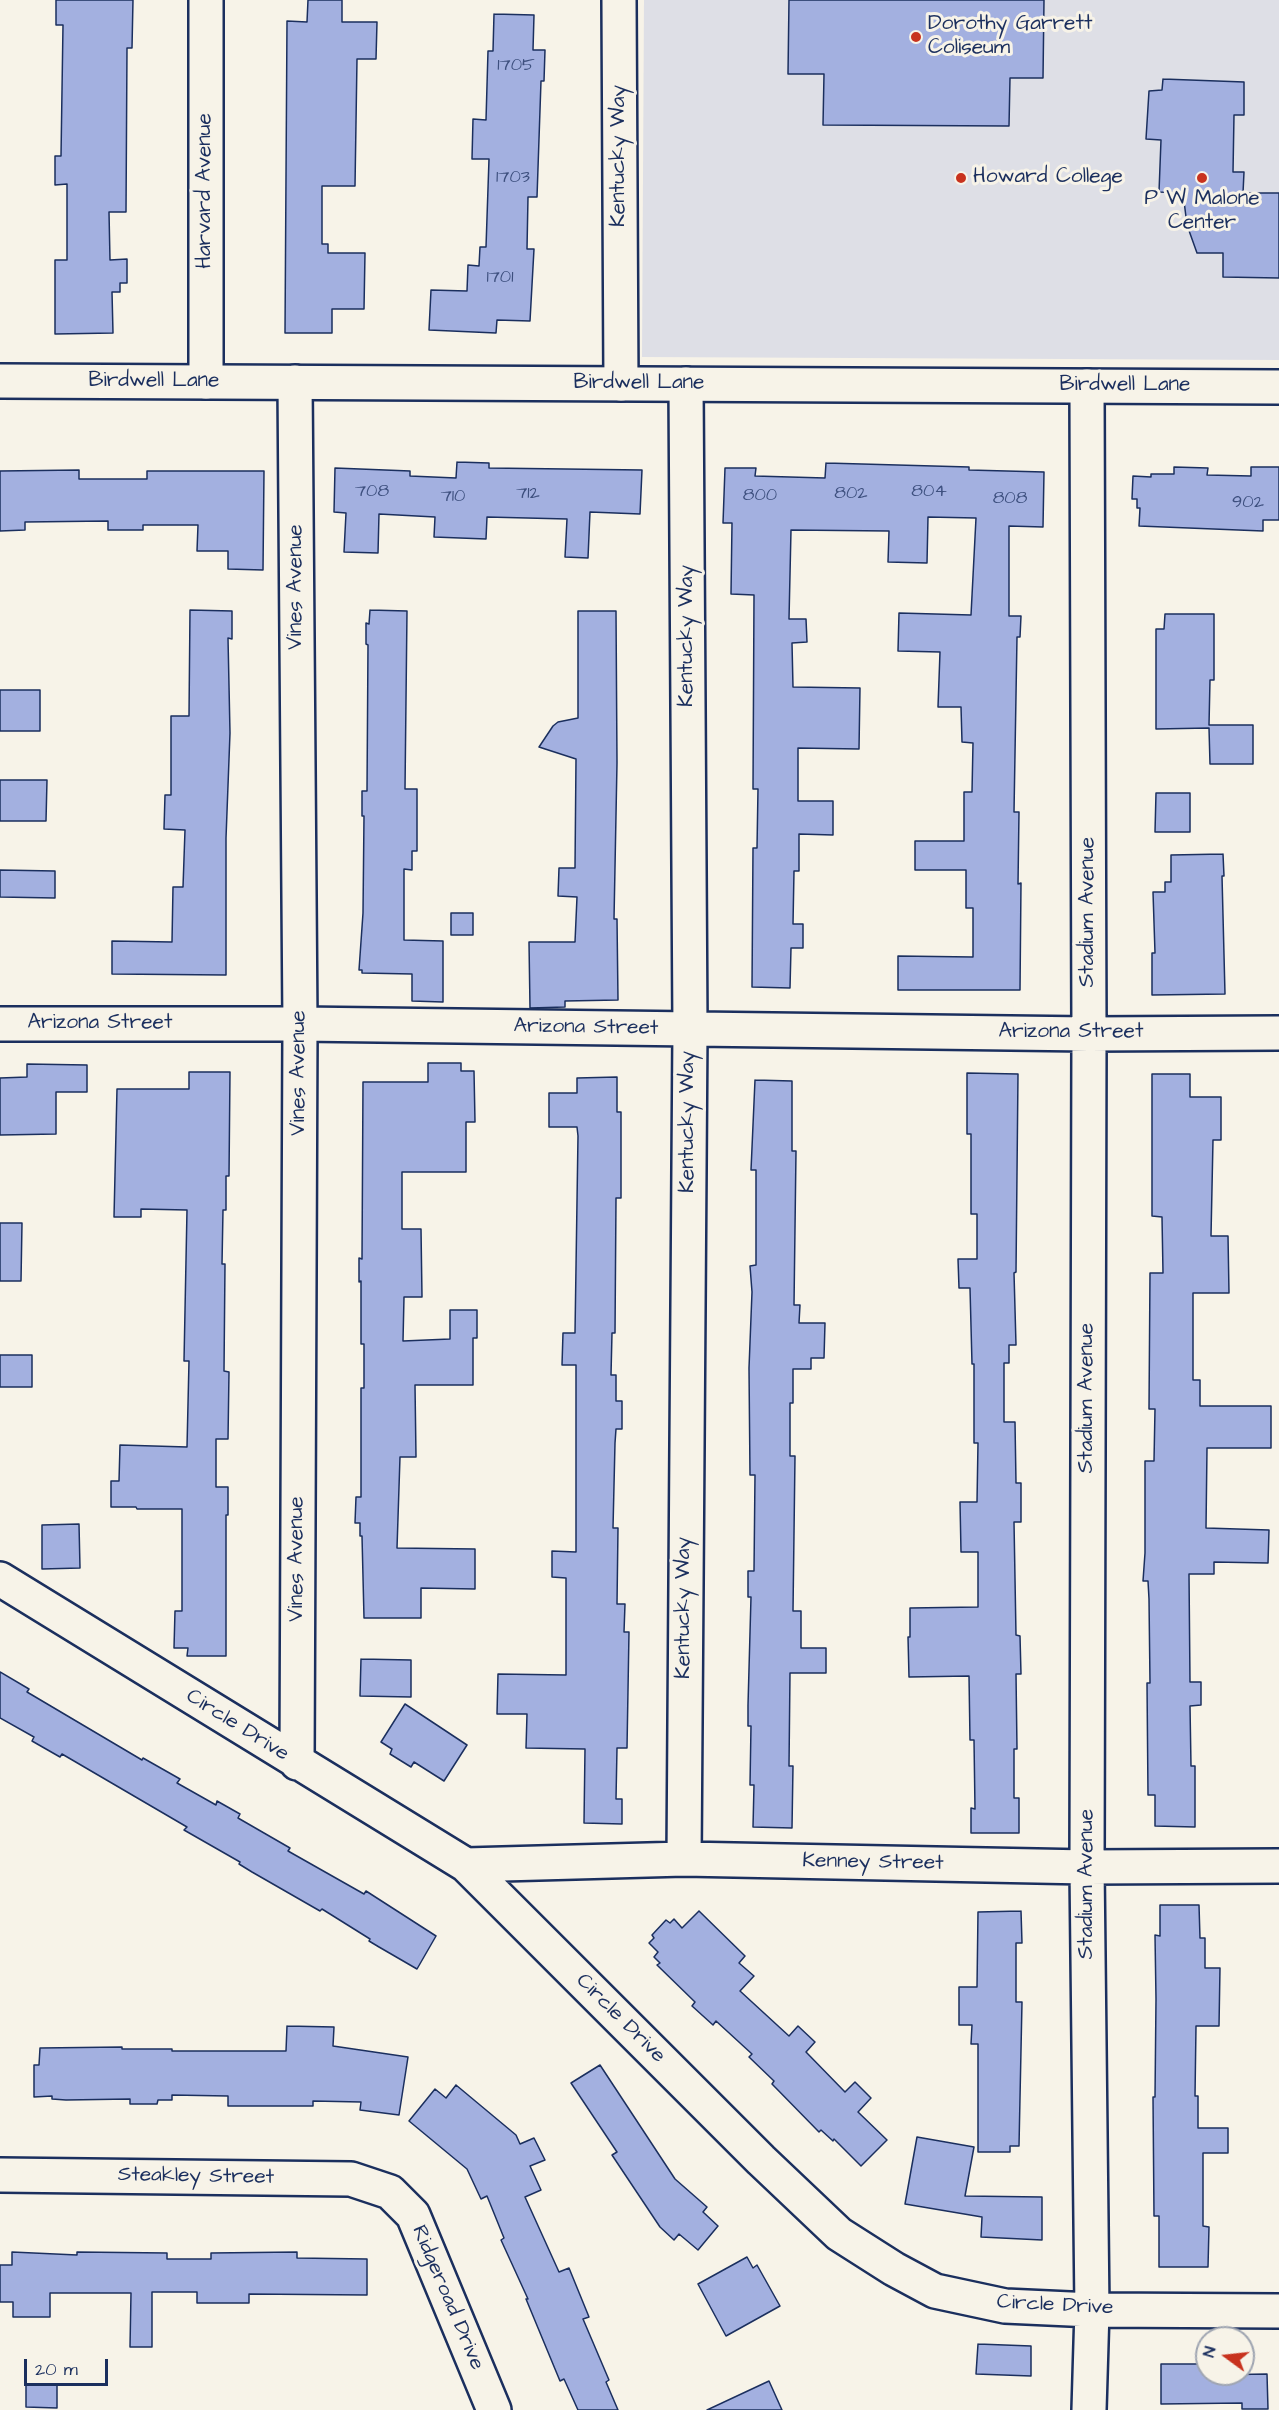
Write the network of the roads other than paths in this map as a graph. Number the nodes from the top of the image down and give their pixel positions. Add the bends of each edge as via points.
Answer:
1 (206, 0) edge
2 (619, 0) edge
3 (0, 381) edge
4 (206, 382) junction
5 (295, 382) junction
6 (621, 384) junction
7 (686, 384) junction
8 (1087, 386) junction
9 (1279, 387) edge
10 (0, 1024) edge
11 (300, 1024) junction
12 (690, 1029) junction
13 (1279, 1033) edge
14 (1089, 1034) junction
15 (0, 1580) edge
16 (297, 1763) junction
17 (684, 1859) junction
18 (466, 1865) junction
19 (1279, 1866) edge
20 (1087, 1867) junction
21 (0, 2175) edge
22 (390, 2192) joint
23 (1092, 2310) junction
24 (1279, 2311) edge
25 (494, 2410) edge
26 (1089, 2410) edge

1 - 4 street, Harvard Avenue
2 - 6 street, Kentucky Way
3 - 4 street, Birdwell Lane
4 - 5 street, Birdwell Lane
5 - 6 street, Birdwell Lane
5 - 11 street, Vines Avenue
6 - 7 street, Birdwell Lane
7 - 8 street, Birdwell Lane
7 - 12 street, Kentucky Way
8 - 9 street, Birdwell Lane
8 - 14 street, Stadium Avenue
10 - 11 street, Arizona Street
11 - 12 street, Arizona Street
11 - 16 street, Vines Avenue
12 - 14 street, Arizona Street
12 - 17 street, Kentucky Way
13 - 14 street, Arizona Street
14 - 20 street, Stadium Avenue
15 - 16 street, Circle Drive
16 - 18 street, Circle Drive
17 - 18 street, Kenney Street
17 - 20 street, Kenney Street
18 - 23 street, Circle Drive via 839,2234 935,2291 1005,2306
19 - 20 street, Kenney Street
20 - 23 street, Stadium Avenue
21 - 22 street, Steakley Street via 351,2179
22 - 25 street, Ridgeroad Drive via 413,2214
23 - 24 street, Circle Drive
23 - 26 street, Stadium Avenue

